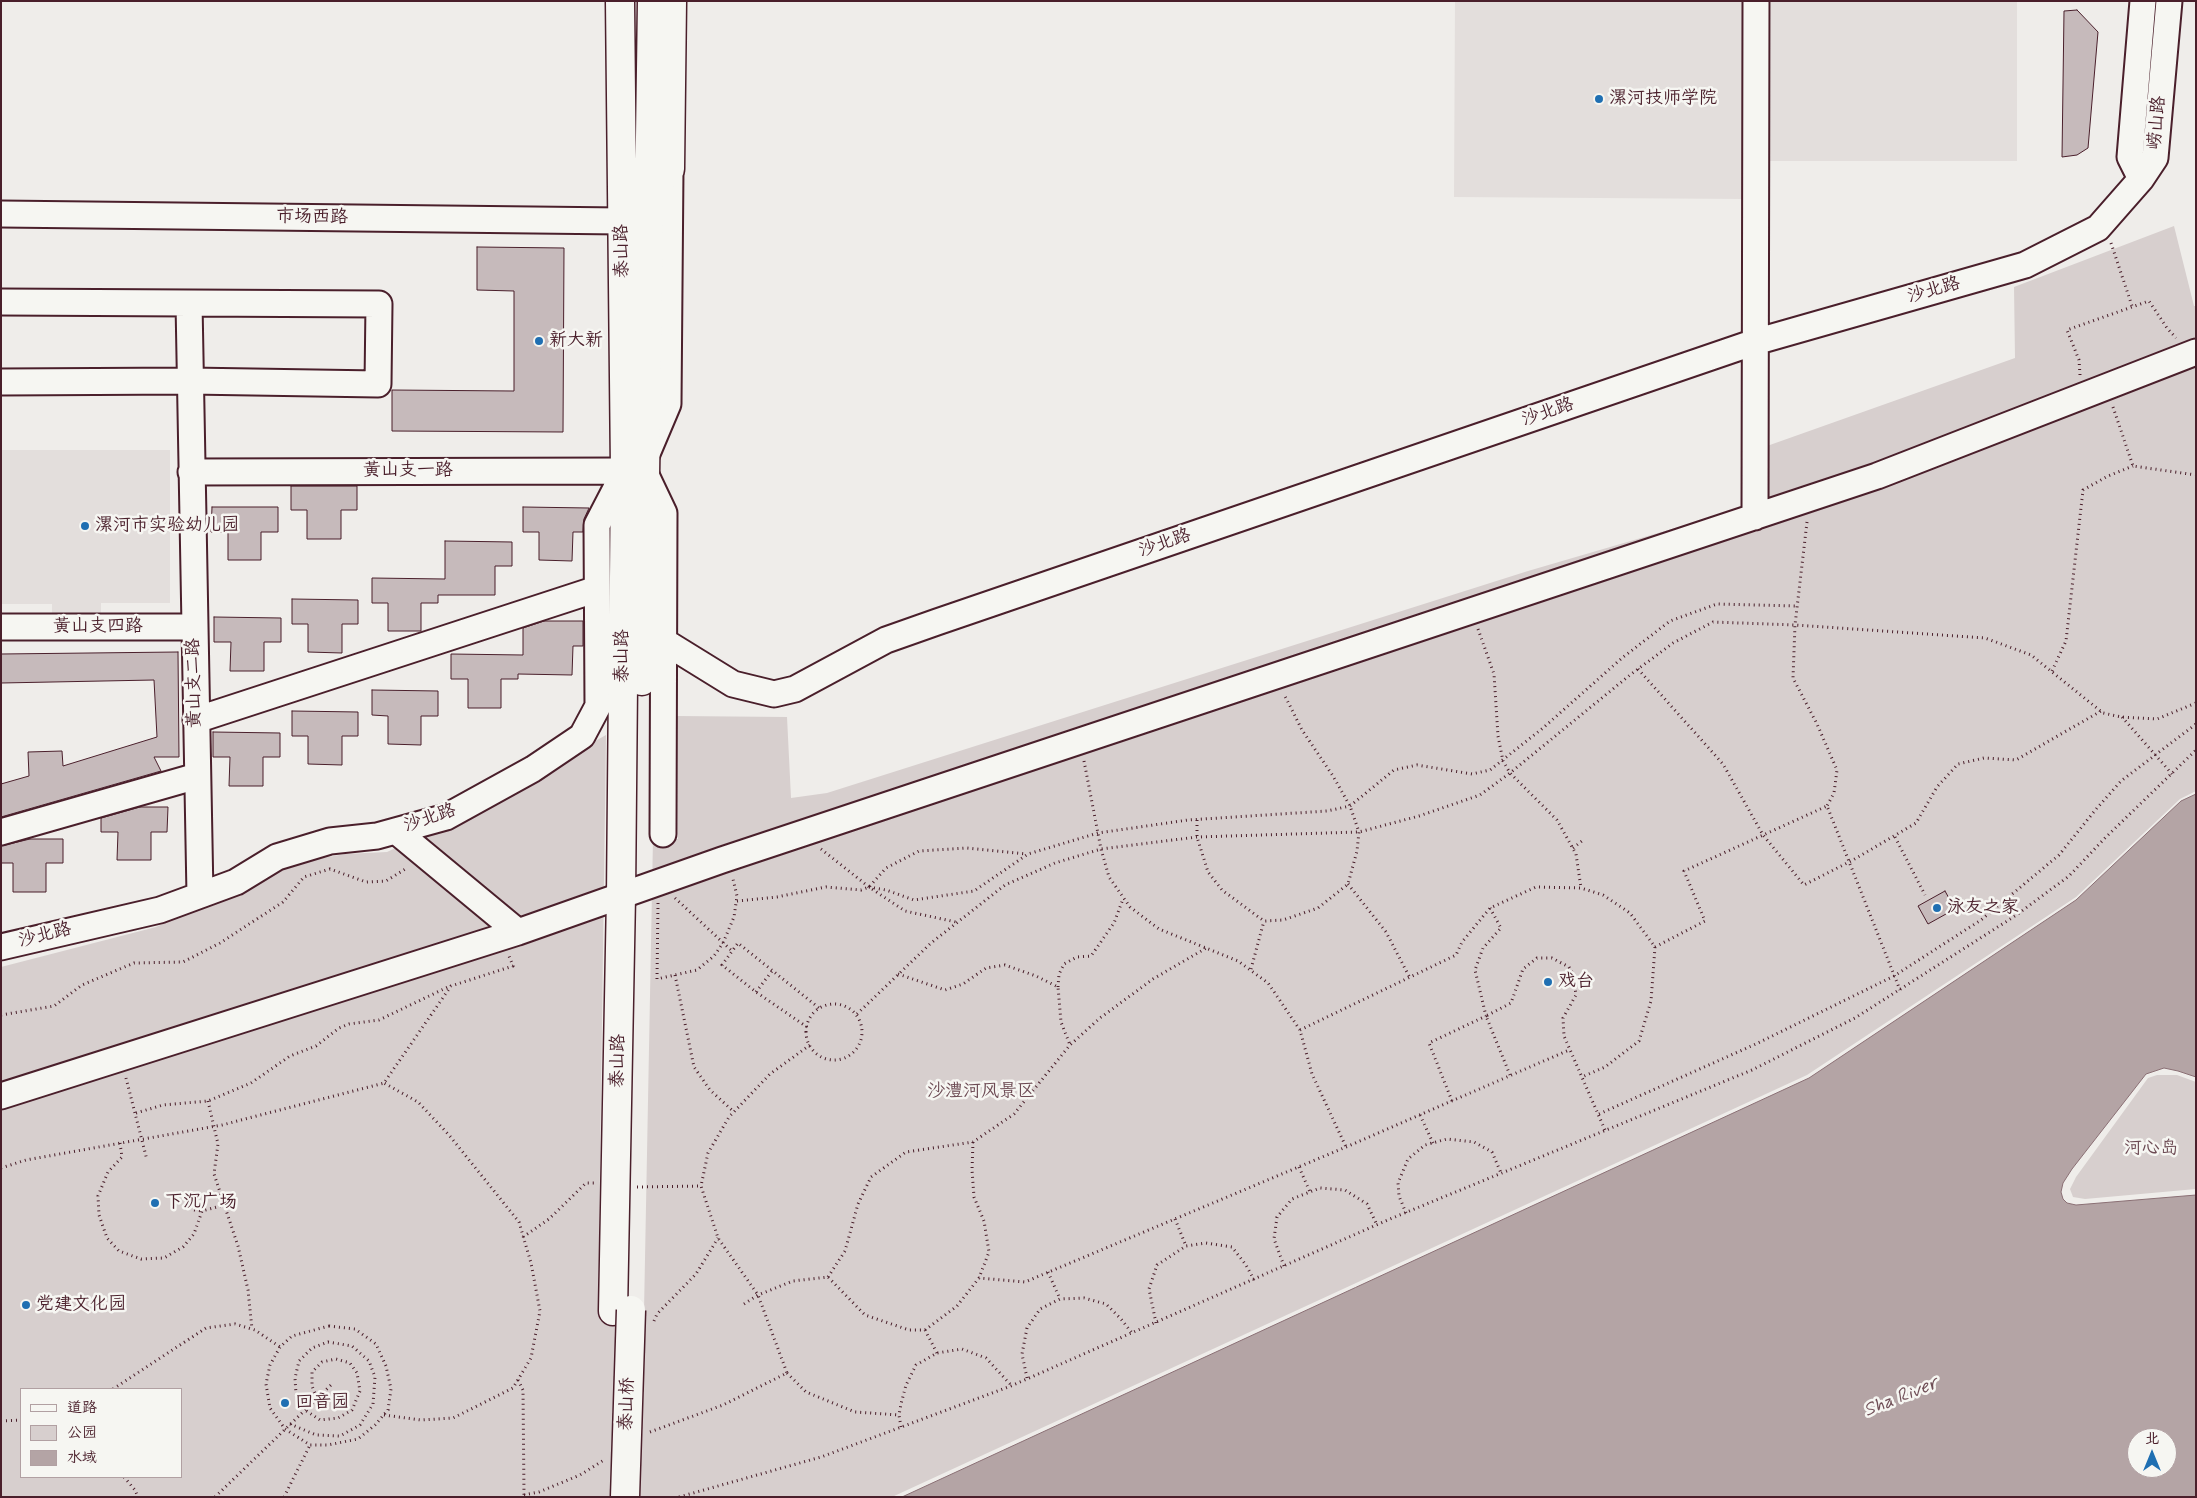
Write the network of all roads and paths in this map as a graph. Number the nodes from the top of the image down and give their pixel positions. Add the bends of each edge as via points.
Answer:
1 (620, 1) edge
2 (652, 1) edge
3 (672, 1) edge
4 (1756, 1) edge
5 (2143, 1) edge
6 (2169, 1) edge
7 (670, 169) junction
8 (2141, 179) junction
9 (649, 195) junction
10 (1, 214) edge
11 (622, 221) junction
12 (2110, 239) dead end
13 (1, 302) edge
14 (189, 303) junction
15 (2132, 306) junction
16 (1756, 342) junction
17 (2193, 353) edge
18 (190, 381) junction
19 (1, 382) edge
20 (2106, 387) junction
21 (2082, 396) junction
22 (2133, 466) junction
23 (638, 467) junction
24 (191, 472) junction
25 (2196, 475) edge
26 (1810, 499) junction
27 (1755, 517) junction
28 (597, 589) junction
29 (1798, 606) junction
30 (1471, 611) junction
31 (1795, 625) junction
32 (1, 627) edge
33 (194, 627) junction
34 (665, 642) junction
35 (1638, 669) junction
36 (2052, 671) junction
37 (1276, 676) junction
38 (2196, 704) edge
39 (2101, 711) junction
40 (2121, 717) junction
41 (196, 720) junction
42 (2196, 724) edge
43 (1079, 741) junction
44 (2196, 750) edge
45 (2155, 755) junction
46 (1503, 761) junction
47 (1510, 774) junction
48 (2172, 774) junction
49 (197, 776) junction
50 (1350, 806) junction
51 (1826, 806) junction
52 (1197, 820) junction
53 (396, 831) junction
54 (1, 832) edge
55 (1359, 832) junction
56 (1098, 833) junction
57 (662, 834) dead end
58 (802, 834) junction
59 (1763, 836) junction
60 (1197, 837) junction
61 (1894, 837) junction
62 (1582, 841) dead end
63 (1573, 848) junction
64 (1101, 849) junction
65 (1028, 854) junction
66 (425, 855) junction
67 (728, 859) junction
68 (1849, 862) junction
69 (1348, 884) junction
70 (869, 887) junction
71 (1581, 888) junction
72 (640, 889) junction
73 (200, 895) junction
74 (1925, 895) dead end
75 (1124, 898) junction
76 (737, 901) junction
77 (1490, 908) junction
78 (1264, 921) junction
79 (956, 922) junction
80 (513, 943) junction
81 (723, 943) junction
82 (1, 947) edge
83 (1208, 947) junction
84 (1656, 947) junction
85 (732, 951) junction
86 (1251, 969) junction
87 (772, 971) junction
88 (898, 974) junction
89 (675, 975) junction
90 (1894, 976) junction
91 (1410, 978) junction
92 (451, 986) junction
93 (1058, 988) junction
94 (1900, 990) junction
95 (756, 992) junction
96 (820, 1008) junction
97 (857, 1014) junction
98 (1, 1015) edge
99 (1486, 1016) junction
100 (807, 1027) junction
101 (1300, 1030) junction
102 (810, 1045) junction
103 (1070, 1045) junction
104 (1569, 1050) junction
105 (119, 1058) junction
106 (1510, 1075) junction
107 (1582, 1077) junction
108 (384, 1083) junction
109 (1, 1096) edge
110 (208, 1101) junction
111 (1452, 1101) junction
112 (734, 1112) junction
113 (136, 1113) junction
114 (1599, 1114) junction
115 (1420, 1115) junction
116 (215, 1126) junction
117 (1605, 1130) junction
118 (143, 1139) junction
119 (973, 1142) junction
120 (120, 1143) junction
121 (1432, 1143) junction
122 (1346, 1147) junction
123 (147, 1160) dead end
124 (1299, 1166) junction
125 (1, 1168) edge
126 (1501, 1173) junction
127 (586, 1183) dead end
128 (701, 1186) junction
129 (633, 1187) junction
130 (1310, 1192) junction
131 (224, 1205) junction
132 (194, 1210) dead end
133 (202, 1211) junction
134 (1406, 1212) junction
135 (1175, 1219) junction
136 (1377, 1225) junction
137 (524, 1237) junction
138 (718, 1238) junction
139 (1186, 1246) junction
140 (1284, 1266) junction
141 (1048, 1272) junction
142 (828, 1277) junction
143 (979, 1278) junction
144 (1254, 1280) junction
145 (758, 1295) junction
146 (1060, 1299) junction
147 (744, 1304) dead end
148 (622, 1310) junction
149 (1156, 1323) junction
150 (652, 1327) dead end
151 (252, 1329) junction
152 (925, 1330) junction
153 (1132, 1333) junction
154 (280, 1347) junction
155 (937, 1353) junction
156 (788, 1373) junction
157 (1027, 1378) junction
158 (517, 1380) junction
159 (332, 1384) dead end
160 (1011, 1386) junction
161 (115, 1388) edge
162 (317, 1398) junction
163 (305, 1410) junction
164 (384, 1415) junction
165 (899, 1415) junction
166 (20, 1420) edge
167 (1, 1422) edge
168 (290, 1424) junction
169 (901, 1426) junction
170 (285, 1429) junction
171 (646, 1433) dead end
172 (310, 1446) junction
173 (605, 1459) dead end
174 (125, 1478) edge
175 (522, 1496) edge
176 (138, 1497) edge
177 (215, 1497) edge
178 (284, 1497) edge
179 (607, 1497) edge
180 (625, 1497) edge
181 (679, 1497) edge

1 - 11 main road, 泰山路
2 - 9 main road, 泰山路
3 - 7 main road
4 - 16 street
5 - 8 street, 崂山路 via 2130,157
6 - 8 street, 崂山路 via 2155,158
7 - 9 main road
7 - 23 street, 沙北路 via 668,404
8 - 16 street, 沙北路 via 2098,228 2025,266
9 - 23 main road, 泰山路
10 - 11 street, 市场西路
11 - 23 main road, 泰山路
12 - 15 path
13 - 14 street
14 - 18 street, 黄山支二路
14 - 18 street via 379,304 378,384
15 - 17 path via 2149,301 2167,328
15 - 21 path via 2067,330 2079,360
16 - 27 street
16 - 34 street, 沙北路 via 886,640 795,690 774,694 733,684
17 - 20 street
18 - 19 street
18 - 24 street, 黄山支二路
20 - 21 street
20 - 22 path
21 - 26 street
22 - 25 path
22 - 36 path via 2083,490 2066,641
23 - 24 street, 黄山支一路
23 - 28 street, 沙北路 via 597,525
23 - 34 street via 664,512
23 - 72 main road, 泰山路
24 - 33 street, 黄山支二路
26 - 27 street
26 - 29 path
27 - 30 street
28 - 41 street
28 - 53 street, 沙北路 via 598,706 582,736 533,769 446,817
29 - 31 path
29 - 46 path via 1717,604 1670,621
30 - 37 street
30 - 46 path via 1494,674
31 - 35 path via 1713,622 1673,644
31 - 36 path via 1985,638 2031,655
31 - 51 path via 1793,678 1837,770 1834,793
32 - 33 street, 黄山支四路
33 - 41 street, 黄山支二路
34 - 57 street
35 - 47 path
35 - 59 path via 1723,764
36 - 39 path
37 - 43 street
37 - 50 path via 1302,730
38 - 40 path via 2157,719
39 - 40 path
39 - 61 path via 2016,760 1984,758 1958,764 1937,787 1916,823
40 - 45 path
41 - 49 street, 黄山支二路
42 - 45 path
43 - 56 path
43 - 58 street
44 - 48 path
45 - 48 path
45 - 90 path via 2122,781 2096,808 2059,855 1981,920
46 - 47 path
46 - 50 path via 1490,770 1472,774 1417,765 1394,770
47 - 55 path via 1480,795
47 - 63 path via 1557,820
48 - 94 path via 2069,876 2015,916
49 - 54 street
49 - 73 street, 黄山支二路
50 - 52 path via 1327,811
50 - 55 path
51 - 59 path
51 - 68 path
52 - 56 path
52 - 60 path
53 - 66 street
53 - 73 street, 沙北路 via 330,842 277,857 236,882
55 - 60 path
55 - 69 path
56 - 64 path
56 - 65 path
58 - 67 street
58 - 70 path
59 - 68 path via 1804,885
59 - 84 path via 1684,871 1705,921
60 - 64 path
60 - 78 path via 1208,872 1222,890
61 - 68 path
61 - 74 path
62 - 63 path
63 - 71 path
64 - 75 path via 1109,877
64 - 79 path via 1056,863 1005,885
65 - 70 path via 967,848 920,851 886,868
65 - 70 path via 974,891 914,900
66 - 80 street
66 - 98 path via 386,881 366,882 330,868 304,877 283,902 220,943 183,962 134,963 82,985 54,1006
67 - 72 street
67 - 76 path
68 - 90 path
69 - 78 path via 1318,908 1283,920
69 - 91 path via 1386,932
70 - 76 path via 861,890 826,887 777,898
70 - 79 path via 905,911
71 - 77 path via 1536,887
71 - 84 path via 1603,895 1630,913
72 - 80 street
72 - 81 path
72 - 89 path via 658,979
72 - 129 main road, 泰山路
72 - 148 main road, 泰山路
73 - 82 street, 沙北路 via 160,910
75 - 83 path via 1130,907 1159,929
75 - 93 path via 1114,923 1091,956 1077,957 1064,964
76 - 81 path
77 - 91 path via 1462,942 1456,955
77 - 99 path via 1501,928 1483,948 1475,970
78 - 86 path
79 - 88 path
80 - 92 path via 513,966
80 - 105 street
81 - 85 path
81 - 89 path via 714,956 697,970
83 - 86 path
83 - 103 path via 1153,979
84 - 107 path via 1651,1001 1639,1041 1605,1067
85 - 87 path via 738,943
85 - 95 path via 722,965
86 - 101 path via 1268,983
87 - 95 path
87 - 96 path
88 - 93 path via 945,990 963,984 986,968 1005,966 1036,976
88 - 97 path
89 - 112 path via 694,1068 710,1090
90 - 94 path
90 - 114 path
91 - 101 path
92 - 108 path
92 - 110 path via 379,1020 339,1028 316,1046 290,1056 251,1084
93 - 103 path via 1061,1022
94 - 117 path via 1855,1018 1752,1070
95 - 100 path
96 - 97 path via 835,1003 851,1008
96 - 100 path via 813,1013
97 - 102 path via 862,1038 859,1046 846,1057 830,1059 815,1052
99 - 104 path via 1511,1003 1523,969 1537,958 1552,958 1569,967 1573,974 1576,995 1563,1018
99 - 106 path
99 - 111 path via 1428,1043
100 - 102 path
101 - 122 path via 1312,1074
102 - 112 path via 770,1074
103 - 119 path via 1014,1114
104 - 106 path
104 - 107 path
105 - 109 street
105 - 113 path
106 - 111 path
107 - 114 path
108 - 116 path
108 - 137 path via 418,1102 449,1135 519,1222
110 - 113 path via 163,1105
110 - 116 path
111 - 115 path
112 - 128 path via 708,1153
113 - 118 path
114 - 117 path
115 - 121 path
115 - 122 path
116 - 118 path
116 - 131 path via 218,1144 214,1174
117 - 126 path
118 - 120 path
118 - 123 path
119 - 142 path via 906,1152 871,1177 858,1204 845,1251
119 - 143 path via 974,1197 984,1221 989,1252
120 - 125 path via 26,1160
120 - 133 path via 122,1157 108,1172 98,1196 98,1215 107,1238 119,1251 141,1259 164,1258 183,1247 194,1234
121 - 126 path via 1447,1138 1474,1142 1492,1152
121 - 134 path via 1408,1159 1398,1183
122 - 124 path
124 - 130 path
124 - 135 path
126 - 134 path
127 - 137 path via 549,1219
128 - 129 path
128 - 138 path
129 - 148 main road, 泰山路
130 - 136 path via 1320,1188 1345,1190 1367,1204
130 - 140 path via 1292,1199 1277,1217 1274,1239
131 - 133 path
131 - 151 path via 248,1290
132 - 133 path
134 - 136 path
135 - 139 path
135 - 141 path
136 - 140 path
137 - 158 path via 540,1311 530,1358
138 - 145 path
138 - 150 path via 696,1274 657,1314
139 - 144 path via 1206,1243 1232,1246
139 - 149 path via 1157,1265 1149,1289
140 - 144 path
141 - 143 path via 1025,1282
141 - 146 path
142 - 145 path via 793,1282
142 - 152 path via 865,1315 909,1330
143 - 152 path via 957,1306
144 - 149 path
145 - 147 path
145 - 156 path
146 - 153 path via 1084,1298 1106,1304
146 - 157 path via 1040,1310 1027,1328 1022,1354
148 - 179 main road, 泰山桥
148 - 180 main road, 泰山桥, bridge
149 - 153 path
151 - 154 path
151 - 161 path via 235,1324 206,1328
152 - 155 path
153 - 157 path
154 - 164 path via 292,1336 308,1330 329,1326 356,1329 376,1344 386,1366 391,1389 388,1410
154 - 170 path via 270,1365 266,1384 270,1408
155 - 160 path via 962,1349 986,1358
155 - 165 path via 916,1365 906,1385
156 - 165 path via 806,1392 855,1412
156 - 171 path via 724,1406
157 - 160 path
158 - 164 path via 513,1388 453,1418 421,1420
158 - 175 path via 523,1390
159 - 162 path
160 - 169 path
162 - 163 path
162 - 163 path via 312,1386 312,1372 322,1362 336,1358 350,1363 358,1373 360,1391 352,1410 338,1418 320,1420
163 - 168 path
163 - 168 path via 296,1394 294,1378 298,1361 312,1348 328,1342 352,1346 369,1361 375,1378 373,1404 360,1425 340,1436 316,1435
164 - 172 path via 358,1439
165 - 169 path
166 - 167 path
168 - 170 path
169 - 181 path via 822,1457
170 - 172 path
170 - 177 path
172 - 178 path
173 - 175 path via 580,1475
174 - 176 path

